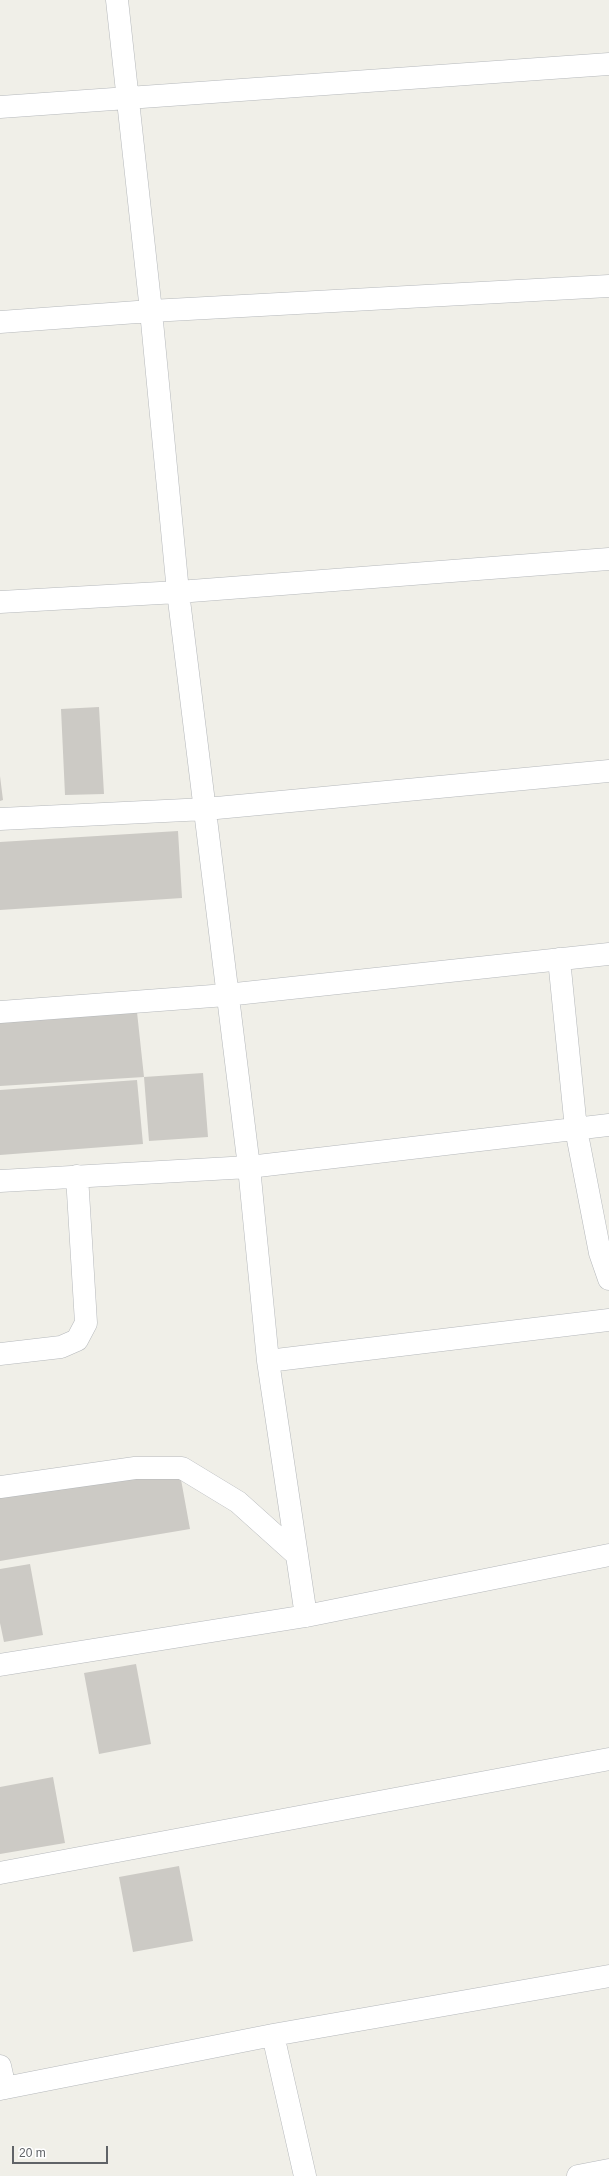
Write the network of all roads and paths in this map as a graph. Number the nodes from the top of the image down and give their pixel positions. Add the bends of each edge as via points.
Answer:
1 (117, 0) edge
2 (609, 64) edge
3 (128, 99) junction
4 (0, 107) edge
5 (609, 286) edge
6 (151, 311) junction
7 (0, 322) edge
8 (609, 559) edge
9 (178, 592) junction
10 (0, 602) edge
11 (609, 772) edge
12 (206, 809) junction
13 (0, 819) edge
14 (609, 954) edge
15 (559, 959) junction
16 (226, 995) junction
17 (0, 1012) edge
18 (609, 1126) edge
19 (576, 1129) junction
20 (249, 1167) junction
21 (77, 1176) junction
22 (0, 1181) edge
23 (609, 1279) edge
24 (609, 1320) edge
25 (0, 1354) edge
26 (268, 1361) junction
27 (0, 1487) edge
28 (609, 1554) edge
29 (297, 1555) junction
30 (306, 1616) junction
31 (0, 1665) edge
32 (609, 1759) edge
33 (0, 1873) edge
34 (609, 1976) edge
35 (273, 2035) junction
36 (0, 2066) edge
37 (2, 2089) edge
38 (609, 2170) edge
39 (305, 2176) edge
40 (578, 2176) edge

1 - 3 street
2 - 3 street
3 - 4 street
3 - 6 street
5 - 6 street
6 - 7 street
6 - 9 street
8 - 9 street
9 - 10 street
9 - 12 street
11 - 12 street
12 - 13 street
12 - 16 street
14 - 15 street
15 - 16 street
15 - 19 street
16 - 17 street
16 - 20 street
18 - 19 street
19 - 20 street
19 - 23 street via 600,1253
20 - 21 street
20 - 26 street
21 - 22 street
21 - 25 street via 86,1323 77,1340 61,1347
24 - 26 street
26 - 29 street
27 - 29 street via 135,1468 182,1468 238,1502
28 - 30 street
29 - 30 street
30 - 31 street
32 - 33 street
34 - 35 street
35 - 37 street
35 - 39 street
36 - 37 street
38 - 40 street

